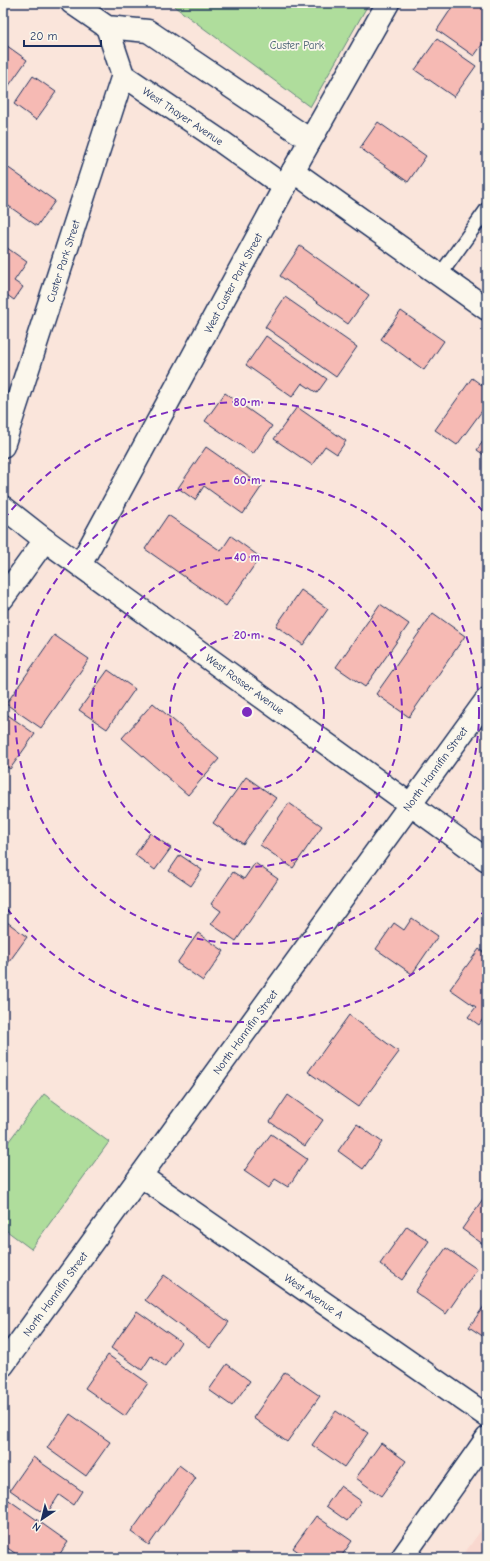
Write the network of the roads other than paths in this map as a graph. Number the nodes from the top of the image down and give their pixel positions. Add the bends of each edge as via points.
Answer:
1 (72, 3) edge
2 (388, 3) edge
3 (107, 27) junction
4 (123, 76) junction
5 (310, 140) junction
6 (289, 179) junction
7 (487, 208) edge
8 (440, 275) junction
9 (487, 309) edge
10 (3, 446) edge
11 (3, 507) edge
12 (45, 540) junction
13 (80, 565) junction
14 (3, 598) edge
15 (487, 699) edge
16 (410, 804) junction
17 (487, 860) edge
18 (141, 1176) junction
19 (3, 1365) edge
20 (487, 1416) edge
21 (487, 1438) edge
22 (402, 1558) edge

1 - 3 street
2 - 5 street, West Custer Park Street
3 - 4 street
3 - 5 street via 148,31
4 - 6 street, West Thayer Avenue via 222,142
4 - 10 street, Custer Park Street
5 - 6 street, West Custer Park Street
6 - 8 street, West Thayer Avenue
6 - 13 street, West Custer Park Street
7 - 8 lane
8 - 9 street, West Thayer Avenue
11 - 12 street, West Rosser Avenue
12 - 13 street, West Rosser Avenue
12 - 14 street
13 - 16 street, West Rosser Avenue
15 - 16 street, North Hannifin Street
16 - 17 street, West Rosser Avenue
16 - 18 street, North Hannifin Street
18 - 19 street, North Hannifin Street
18 - 20 street, West Avenue A
21 - 22 street

